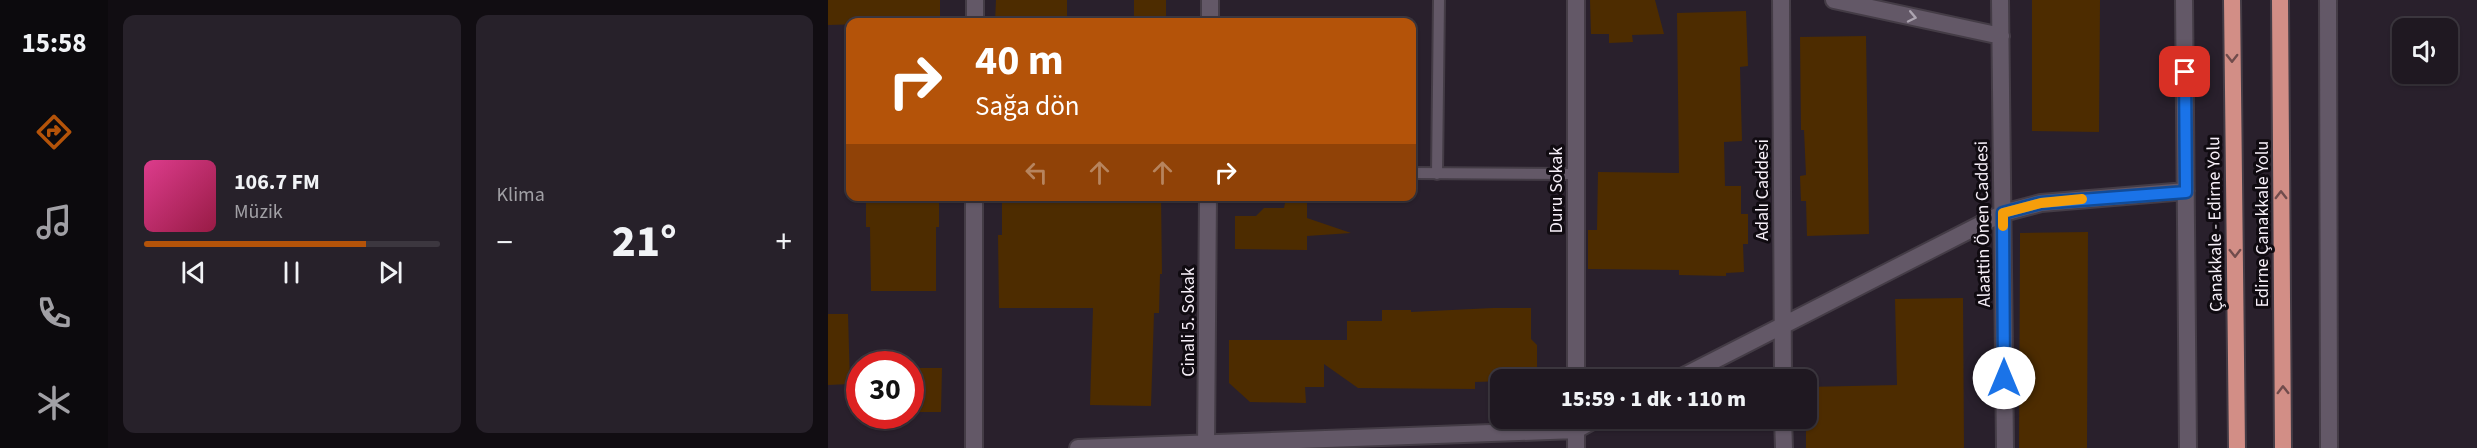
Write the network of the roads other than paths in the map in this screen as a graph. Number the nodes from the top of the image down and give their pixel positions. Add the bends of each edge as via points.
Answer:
1 (975, 0) edge
2 (1210, 0) edge
3 (1439, 0) edge
4 (1576, 0) edge
5 (1781, 0) edge
6 (1834, 0) edge
7 (2001, 0) edge
8 (2184, 0) edge
9 (2232, 0) edge
10 (2280, 0) edge
11 (2328, 0) edge
12 (975, 18) edge
13 (1210, 18) edge
14 (2001, 36) junction
15 (1416, 173) edge
16 (1437, 174) junction
17 (1576, 174) junction
18 (2186, 192) junction
19 (974, 201) edge
20 (1208, 201) edge
21 (2003, 213) junction
22 (1782, 327) junction
23 (1576, 369) edge
24 (1698, 369) edge
25 (1783, 369) edge
26 (1492, 429) edge
27 (1576, 429) edge
28 (1783, 429) edge
29 (1206, 446) edge
30 (974, 448) edge
31 (1078, 448) edge
32 (1576, 448) edge
33 (1784, 448) edge
34 (2005, 448) edge
35 (2188, 448) edge
36 (2237, 448) edge
37 (2283, 448) edge
38 (2330, 448) edge

1 - 12 street
2 - 13 street
3 - 16 lane
4 - 17 street, Duru Sokak
5 - 22 street, Adalı Caddesi
6 -> 14 street
7 - 14 street, Alaattin Önen Caddesi
8 - 18 street
9 -> 36 highway, Çanakkale - Edirne Yolu
37 -> 10 highway, Edirne Çanakkale Yolu
11 - 38 street
14 - 21 street, Alaattin Önen Caddesi
15 - 16 lane
16 - 17 lane
17 - 23 street, Duru Sokak
18 - 21 street via 2041,203
18 - 35 street
19 - 30 street
20 - 29 street, Cinali 5. Sokak
21 - 22 street
21 - 34 street, Alaattin Önen Caddesi
22 - 24 street
22 - 25 street, Adalı Caddesi
26 - 29 street
27 - 32 street
28 - 33 street
29 - 31 street

